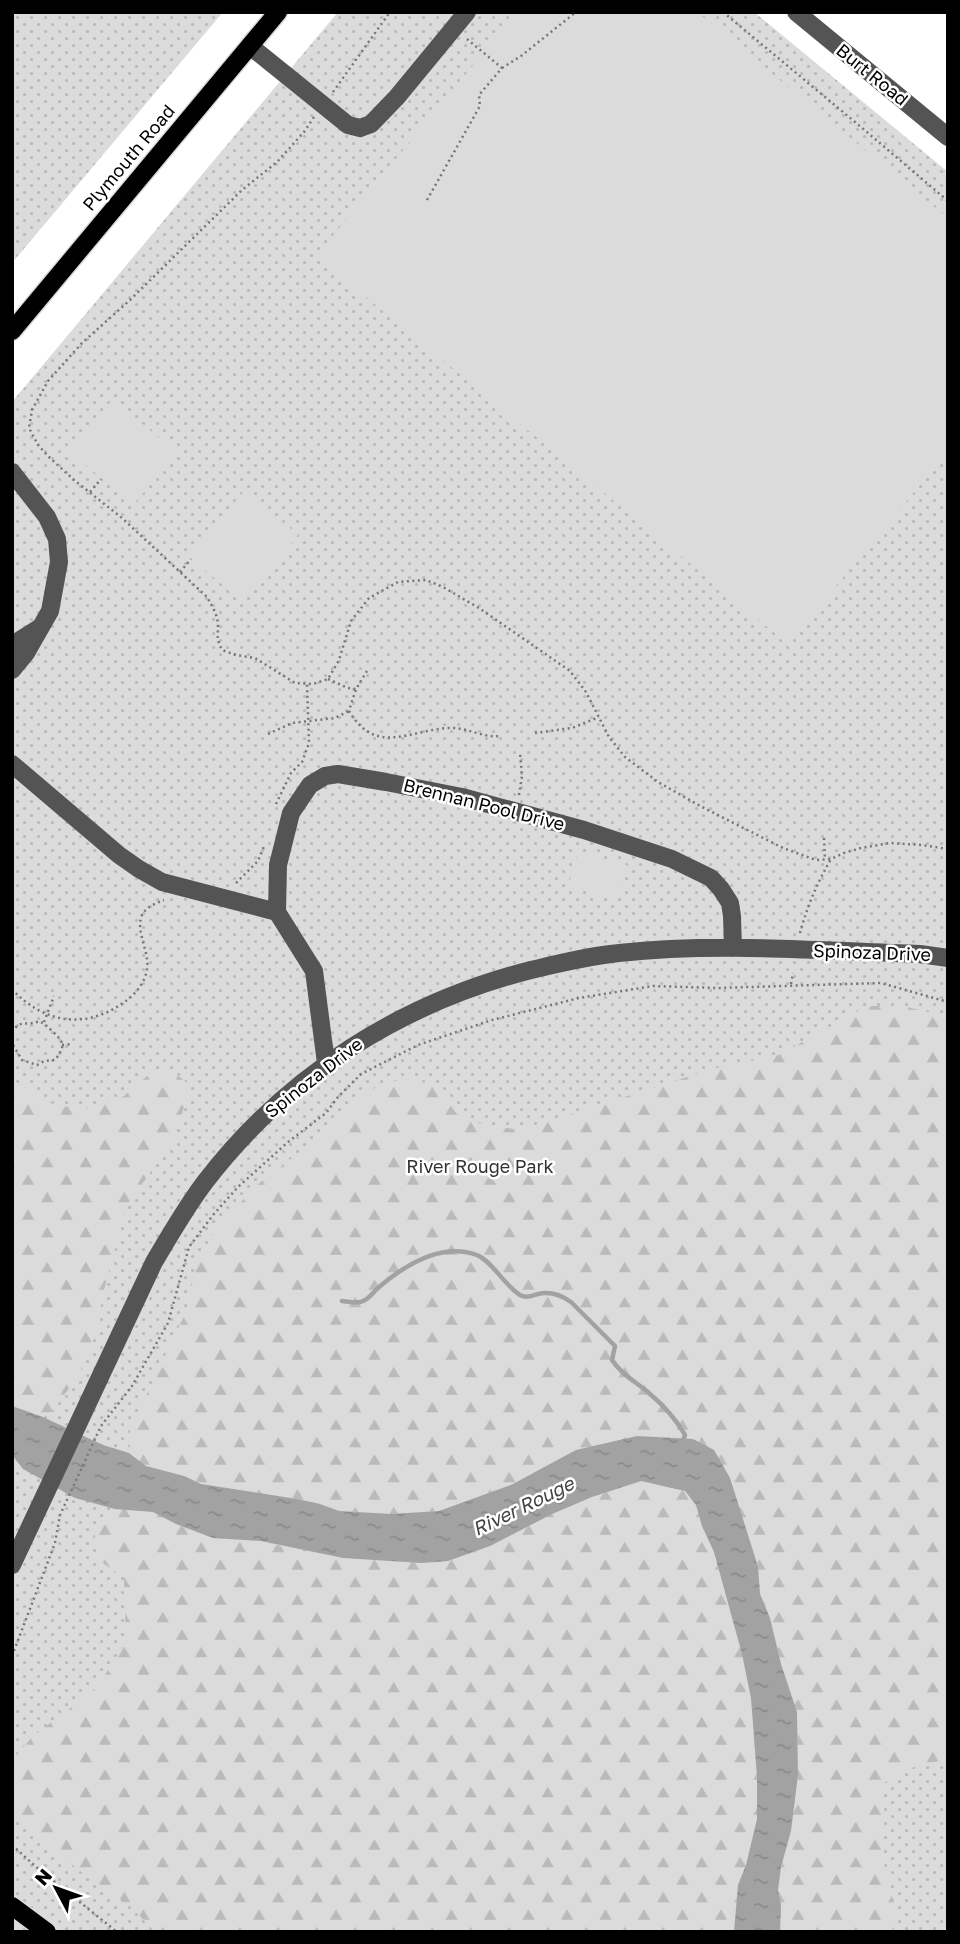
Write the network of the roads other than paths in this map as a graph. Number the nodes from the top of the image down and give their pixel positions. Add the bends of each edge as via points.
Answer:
1 (278, 12) edge
2 (467, 12) edge
3 (796, 12) edge
4 (250, 46) junction
5 (948, 137) edge
6 (12, 331) edge
7 (12, 472) edge
8 (40, 628) junction
9 (12, 645) edge
10 (12, 670) edge
11 (12, 764) edge
12 (277, 912) junction
13 (948, 947) edge
14 (733, 948) junction
15 (920, 954) junction
16 (948, 958) edge
17 (327, 1063) junction
18 (12, 1565) edge
19 (12, 1906) edge
20 (47, 1932) edge

1 - 4 main road, Plymouth Road
2 - 4 street via 397,97 371,124 360,128 348,125
3 - 5 street, Burt Road
4 - 6 main road, Plymouth Road
7 - 8 street via 47,517 57,538 59,562 50,611
8 - 9 street
8 - 10 street
11 - 12 street via 119,855 162,882
12 - 14 street, Brennan Pool Drive via 278,865 291,813 310,785 338,774 462,797 672,859 711,878 721,889 730,903
12 - 17 street via 314,971
13 - 15 street
14 - 15 street, Spinoza Drive
14 - 17 street, Spinoza Drive via 618,953 497,979 419,1009
15 - 16 street, Spinoza Drive
17 - 18 street, Spinoza Drive via 237,1143 175,1226
19 - 20 main road

